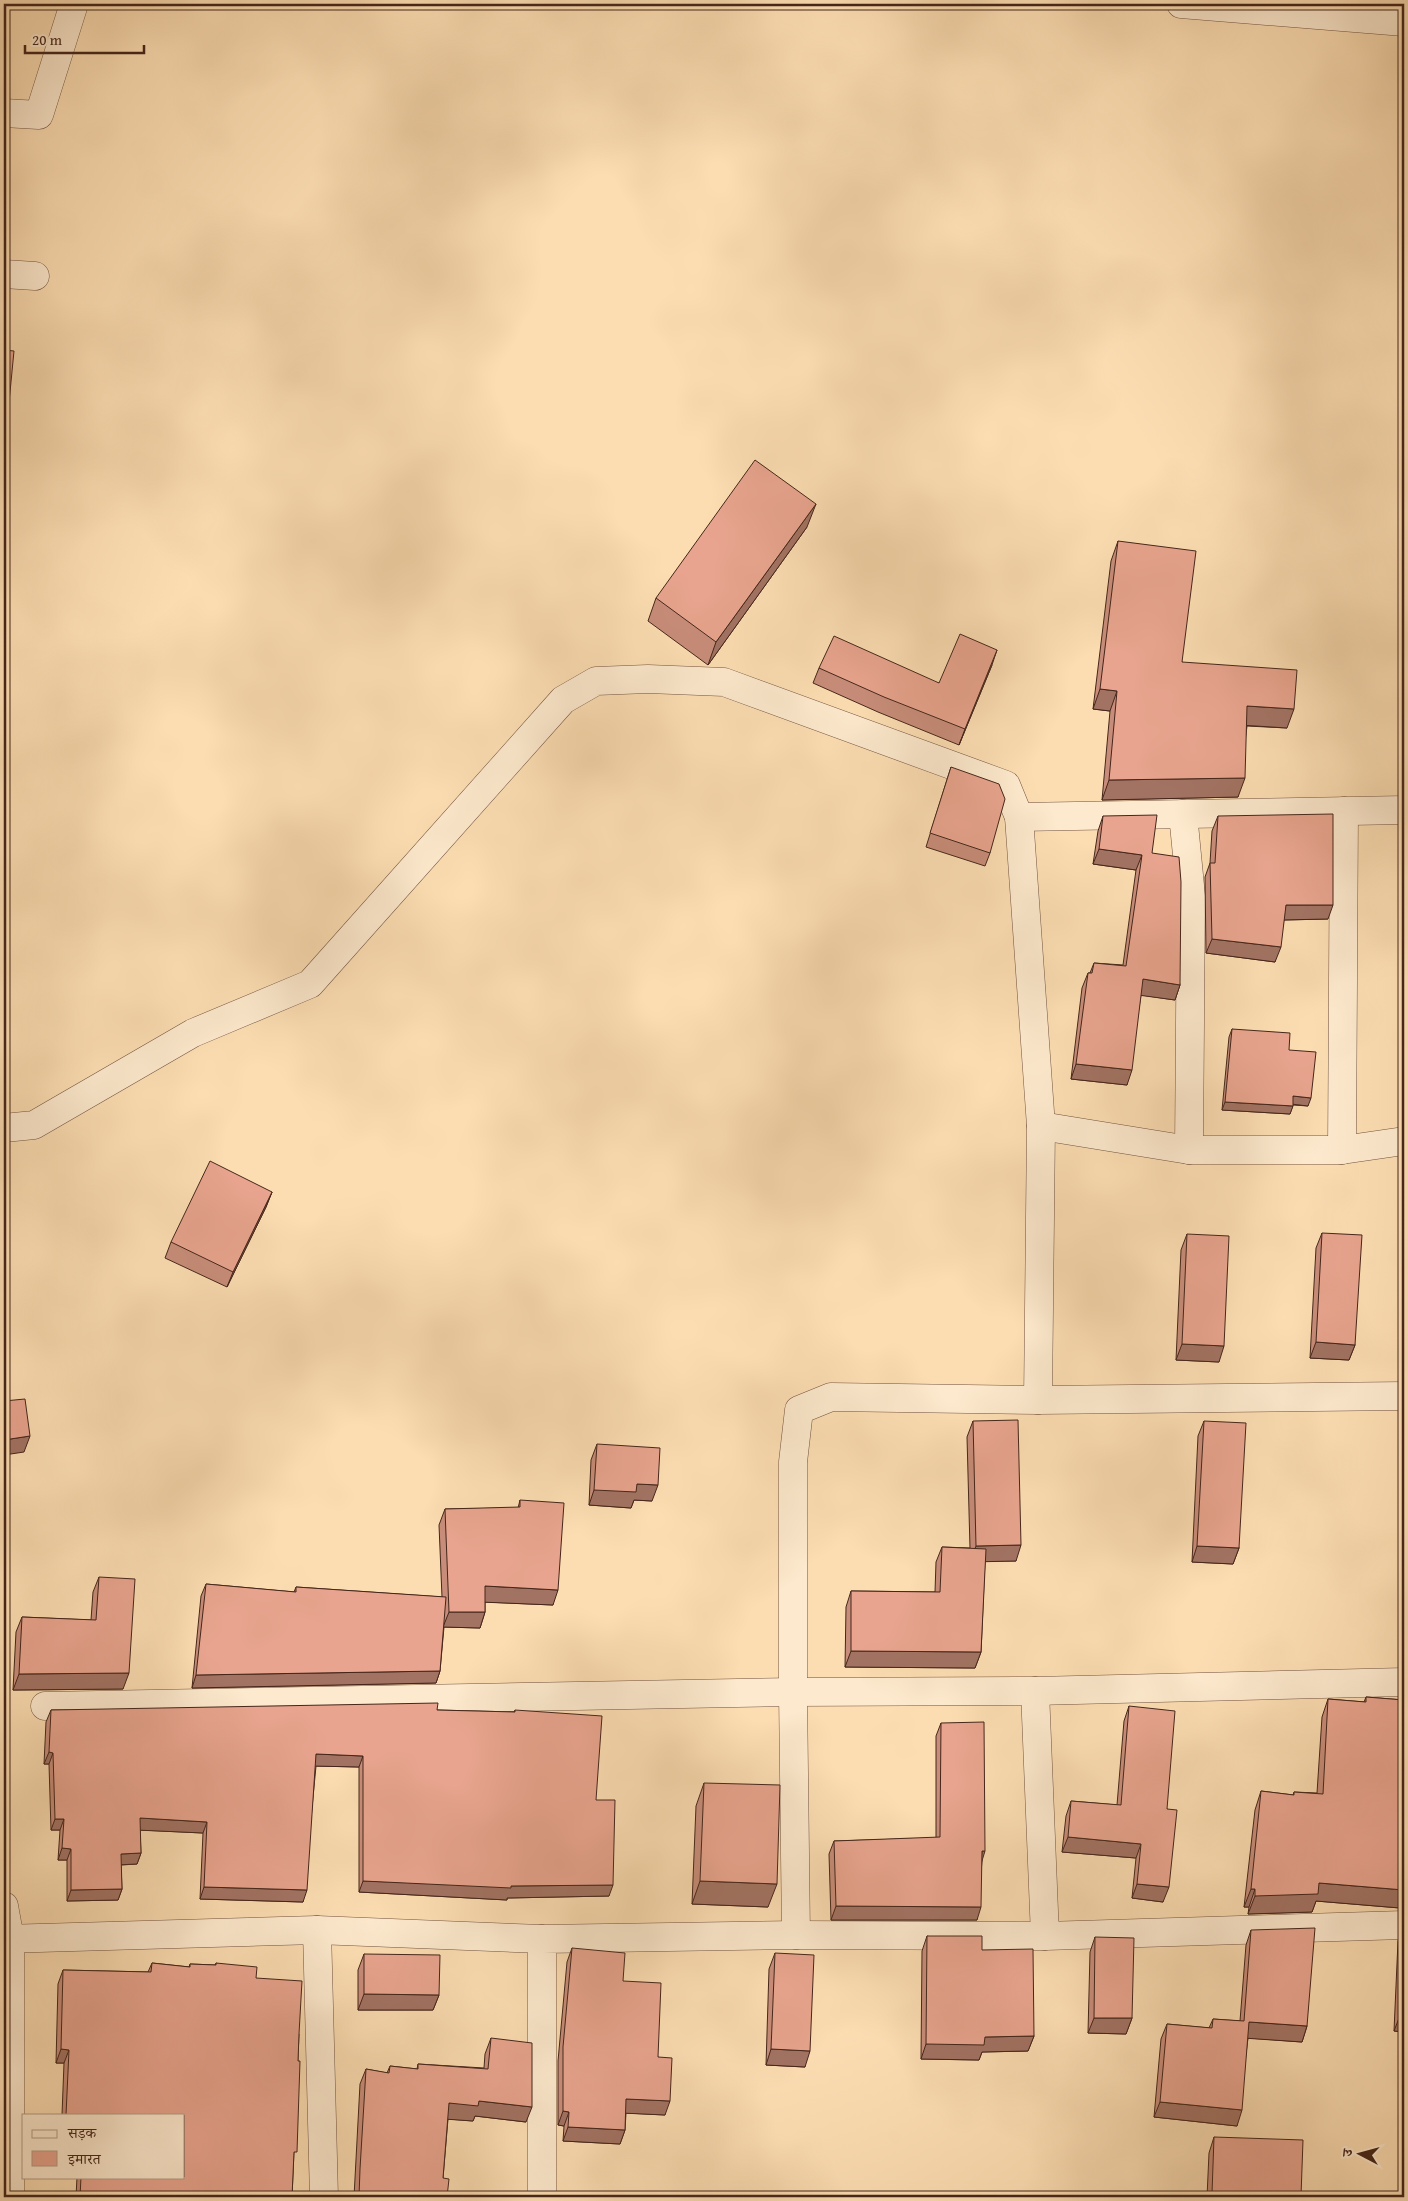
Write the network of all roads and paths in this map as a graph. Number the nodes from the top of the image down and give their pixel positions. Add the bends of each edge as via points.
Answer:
1 (74, 4) edge
2 (1181, 4) edge
3 (1404, 22) edge
4 (4, 113) edge
5 (4, 274) edge
6 (35, 276) dead end
7 (1404, 810) edge
8 (1344, 811) junction
9 (1183, 814) junction
10 (1019, 817) junction
11 (1041, 1126) junction
12 (4, 1128) edge
13 (1404, 1141) edge
14 (1189, 1150) junction
15 (1342, 1150) junction
16 (1404, 1396) edge
17 (1038, 1400) junction
18 (1404, 1682) edge
19 (1035, 1691) junction
20 (793, 1692) junction
21 (44, 1706) dead end
22 (4, 1906) edge
23 (1404, 1925) edge
24 (317, 1930) junction
25 (796, 1935) junction
26 (1045, 1936) junction
27 (7, 1939) edge
28 (542, 1939) junction
29 (10, 2197) edge
30 (324, 2197) edge
31 (542, 2197) edge

1 - 4 street via 40,114
2 - 3 street
5 - 6 street
7 - 8 street
8 - 9 street
8 - 15 street
9 - 10 street
9 - 14 street via 1191,896
10 - 11 street
10 - 12 street via 1006,785 724,682 596,681 562,700 310,984 193,1034 34,1124
11 - 14 street
11 - 17 street
13 - 15 street
14 - 15 street
16 - 17 street
17 - 20 street via 831,1397 799,1410 793,1462
18 - 19 street
19 - 20 street
19 - 26 street
20 - 21 street
20 - 25 street
22 - 27 street
23 - 26 street
24 - 27 street
24 - 28 street
24 - 30 street
25 - 26 street
25 - 28 street
27 - 29 street
28 - 31 street

